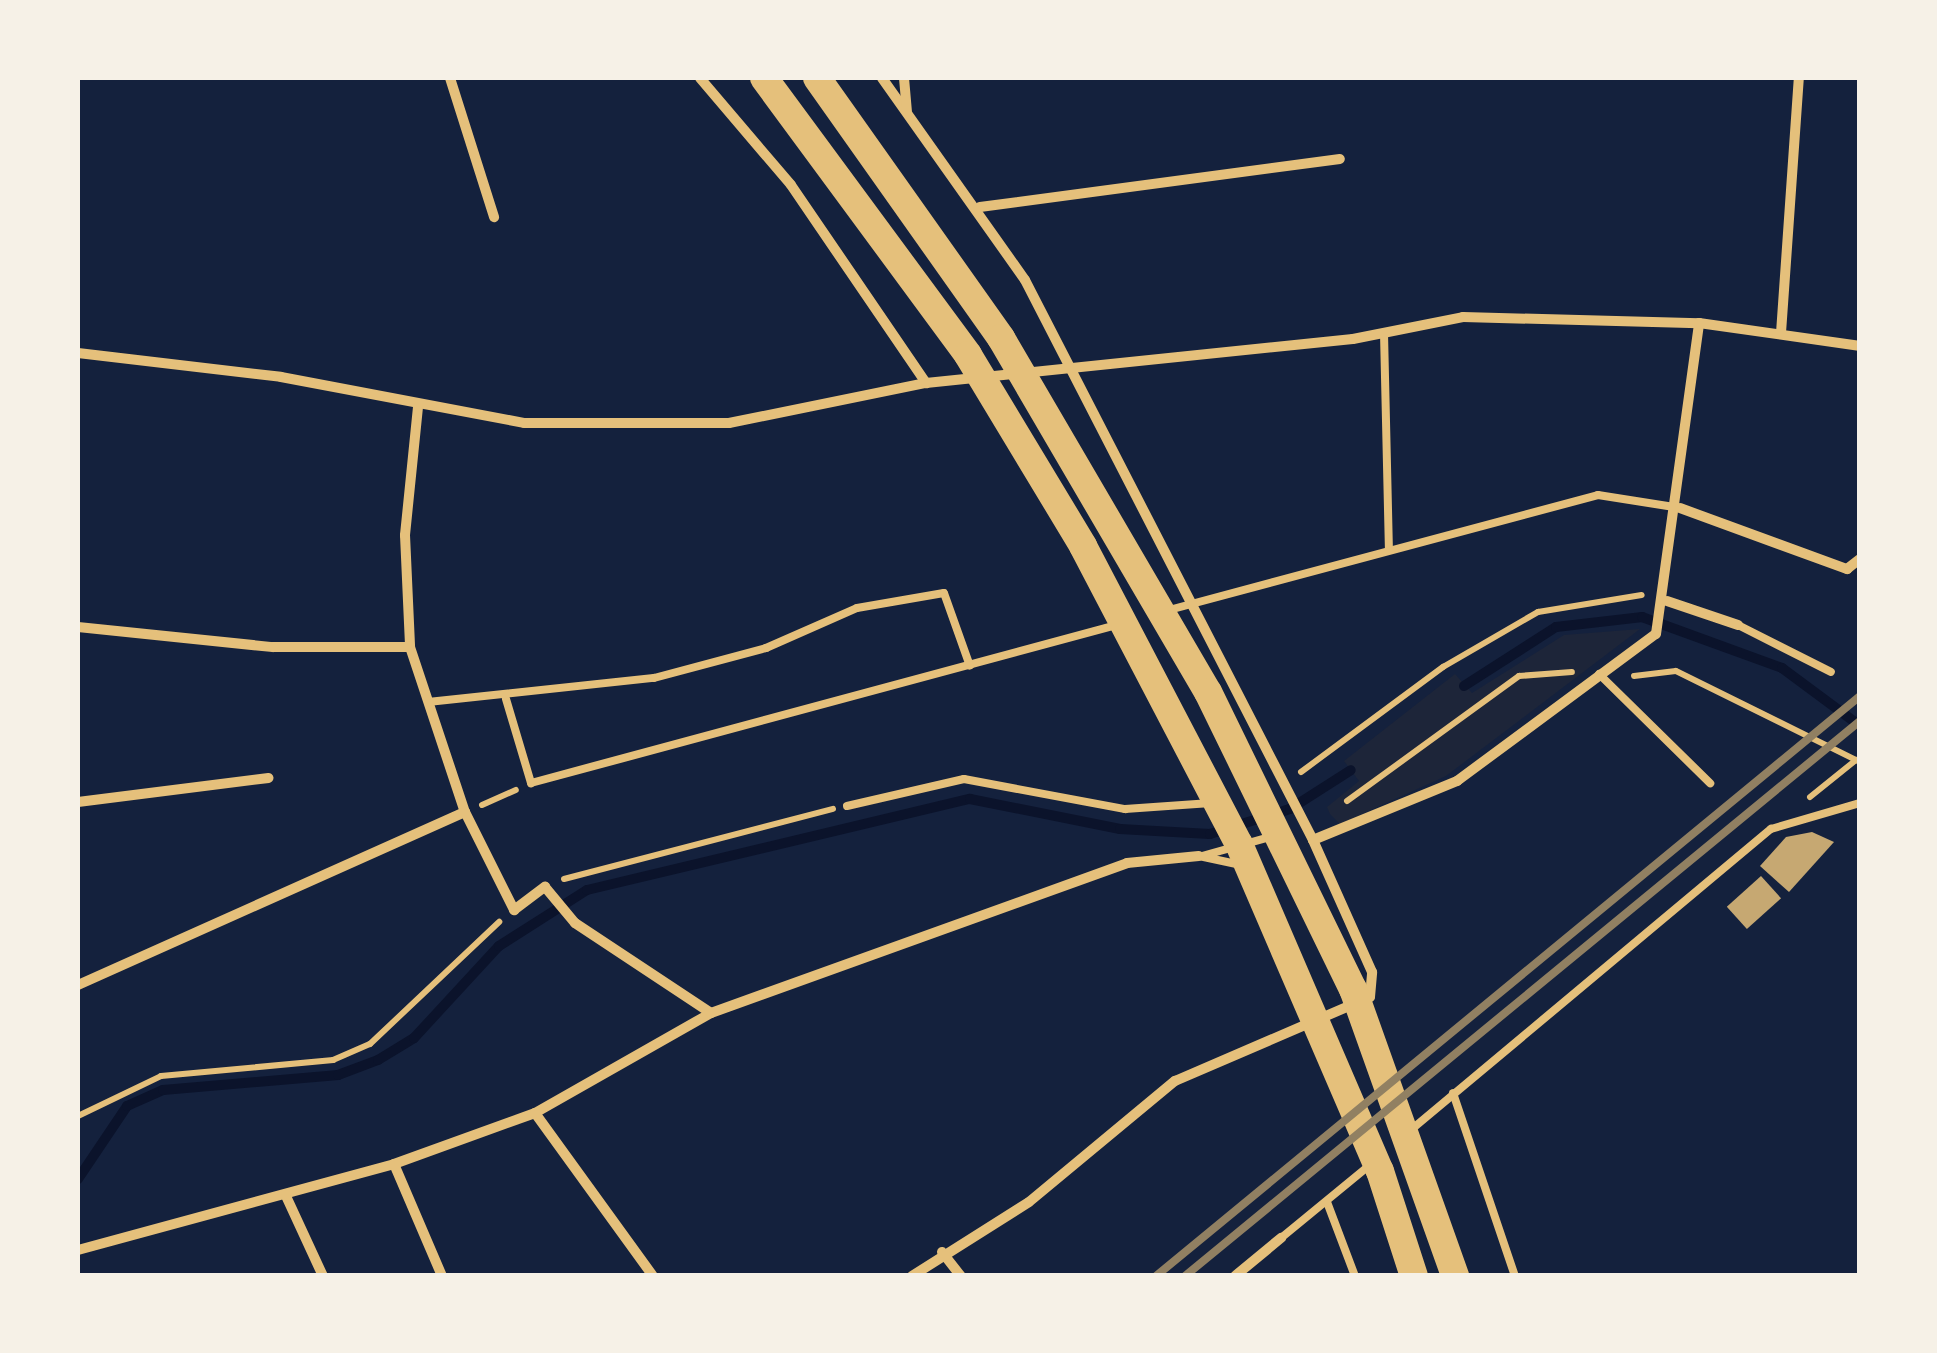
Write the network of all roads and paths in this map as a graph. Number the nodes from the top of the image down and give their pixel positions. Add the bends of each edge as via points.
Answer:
1 (450, 78) edge
2 (700, 78) edge
3 (764, 78) edge
4 (817, 78) edge
5 (882, 78) edge
6 (904, 78) edge
7 (1800, 78) edge
8 (907, 111) junction
9 (1340, 159) dead end
10 (980, 206) junction
11 (494, 216) dead end
12 (1699, 323) junction
13 (1384, 333) junction
14 (1781, 333) junction
15 (1860, 346) edge
16 (78, 353) edge
17 (1066, 367) junction
18 (926, 383) junction
19 (418, 407) junction
20 (1680, 508) junction
21 (1389, 550) junction
22 (1860, 560) edge
23 (1196, 602) junction
24 (1667, 605) junction
25 (1738, 625) joint
26 (78, 627) edge
27 (410, 647) junction
28 (970, 666) junction
29 (1575, 672) dead end
30 (1831, 672) dead end
31 (1598, 674) junction
32 (1624, 678) dead end
33 (506, 698) junction
34 (428, 702) junction
35 (1858, 761) edge
36 (268, 778) dead end
37 (530, 783) junction
38 (1710, 783) dead end
39 (1289, 786) junction
40 (1250, 794) dead end
41 (1232, 799) dead end
42 (78, 802) edge
43 (1860, 803) edge
44 (847, 806) joint
45 (1793, 810) dead end
46 (465, 812) junction
47 (1307, 824) junction
48 (1314, 840) junction
49 (1199, 856) junction
50 (544, 887) junction
51 (514, 910) junction
52 (78, 985) edge
53 (711, 1012) junction
54 (1453, 1094) junction
55 (536, 1112) junction
56 (78, 1116) edge
57 (1404, 1144) junction
58 (1381, 1162) junction
59 (394, 1164) junction
60 (286, 1196) junction
61 (1326, 1202) junction
62 (1280, 1238) joint
63 (78, 1250) edge
64 (942, 1252) junction
65 (323, 1276) edge
66 (442, 1276) edge
67 (654, 1276) edge
68 (912, 1276) edge
69 (961, 1276) edge
70 (1236, 1276) edge
71 (1355, 1276) edge
72 (1414, 1276) edge
73 (1455, 1276) edge
74 (1515, 1276) edge

1 - 11 street
2 - 18 street via 790,185
3 - 58 highway via 968,354 1083,546 1238,844
4 - 57 highway via 1002,338 1140,566 1269,809
5 - 8 street
6 - 8 street
7 - 14 street
8 - 10 street
9 - 10 street
10 - 17 street
12 - 13 street via 1464,317
12 - 14 street
12 - 20 street
13 - 17 street
13 - 21 lane
14 - 15 street
16 - 19 street via 280,376
17 - 18 street
17 - 23 street
18 - 19 street via 729,423 524,424
19 - 27 street via 405,536
20 - 21 lane via 1598,496
20 - 22 street via 1847,569
20 - 24 street
21 - 23 lane
23 - 28 lane
23 - 39 street
24 - 25 street
24 - 31 street via 1656,634
24 - 39 path via 1580,598 1538,612 1443,667
25 - 30 lane
26 - 27 street via 274,648
27 - 34 street
28 - 33 lane via 944,593 856,608 766,648 654,678
28 - 37 lane
29 - 47 path via 1518,676
31 - 38 lane
31 - 48 street via 1457,780
32 - 35 path via 1676,671
33 - 34 lane
33 - 37 lane
34 - 46 street
35 - 45 path
36 - 42 street
37 - 46 path
39 - 40 lane
39 - 47 street
41 - 44 lane via 1154,812 964,779
43 - 54 lane via 1771,830
44 - 50 path
46 - 51 street
46 - 52 street
47 - 48 street
47 - 49 lane
48 - 49 lane via 1228,870
48 - 64 street via 1372,972 1370,997 1175,1081 1029,1202
49 - 53 street via 1126,862
50 - 51 street
50 - 53 street via 574,924
51 - 56 path via 370,1044 332,1060 161,1076
53 - 55 street
54 - 57 lane
54 - 74 lane
55 - 59 street
55 - 67 street
57 - 73 highway
58 - 61 lane
58 - 72 highway
59 - 60 street
59 - 66 street
60 - 63 street
60 - 65 street
61 - 62 lane
61 - 71 lane
62 - 70 street
64 - 68 street
64 - 69 street

